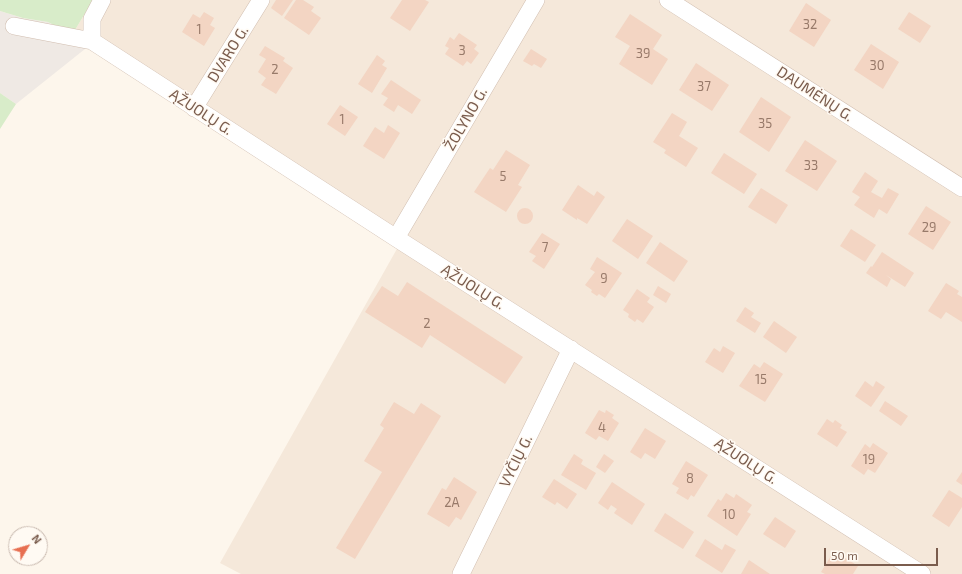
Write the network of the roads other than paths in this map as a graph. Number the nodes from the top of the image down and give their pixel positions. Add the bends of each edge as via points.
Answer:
1 (102, 0) edge
2 (261, 0) edge
3 (536, 0) edge
4 (668, 0) edge
5 (14, 26) dead end
6 (92, 41) junction
7 (194, 108) junction
8 (962, 188) edge
9 (396, 238) junction
10 (570, 349) junction
11 (461, 574) edge
12 (922, 574) edge

1 - 6 street via 92,19
2 - 7 street, DVARO G.
3 - 9 street, ŽOLYNO G.
4 - 8 street, DAUMĖNŲ G.
5 - 6 street, ĄŽUOLŲ G.
6 - 7 street, ĄŽUOLŲ G.
7 - 9 street, ĄŽUOLŲ G.
9 - 10 street, ĄŽUOLŲ G.
10 - 11 street, VYČIŲ G.
10 - 12 street, ĄŽUOLŲ G.

